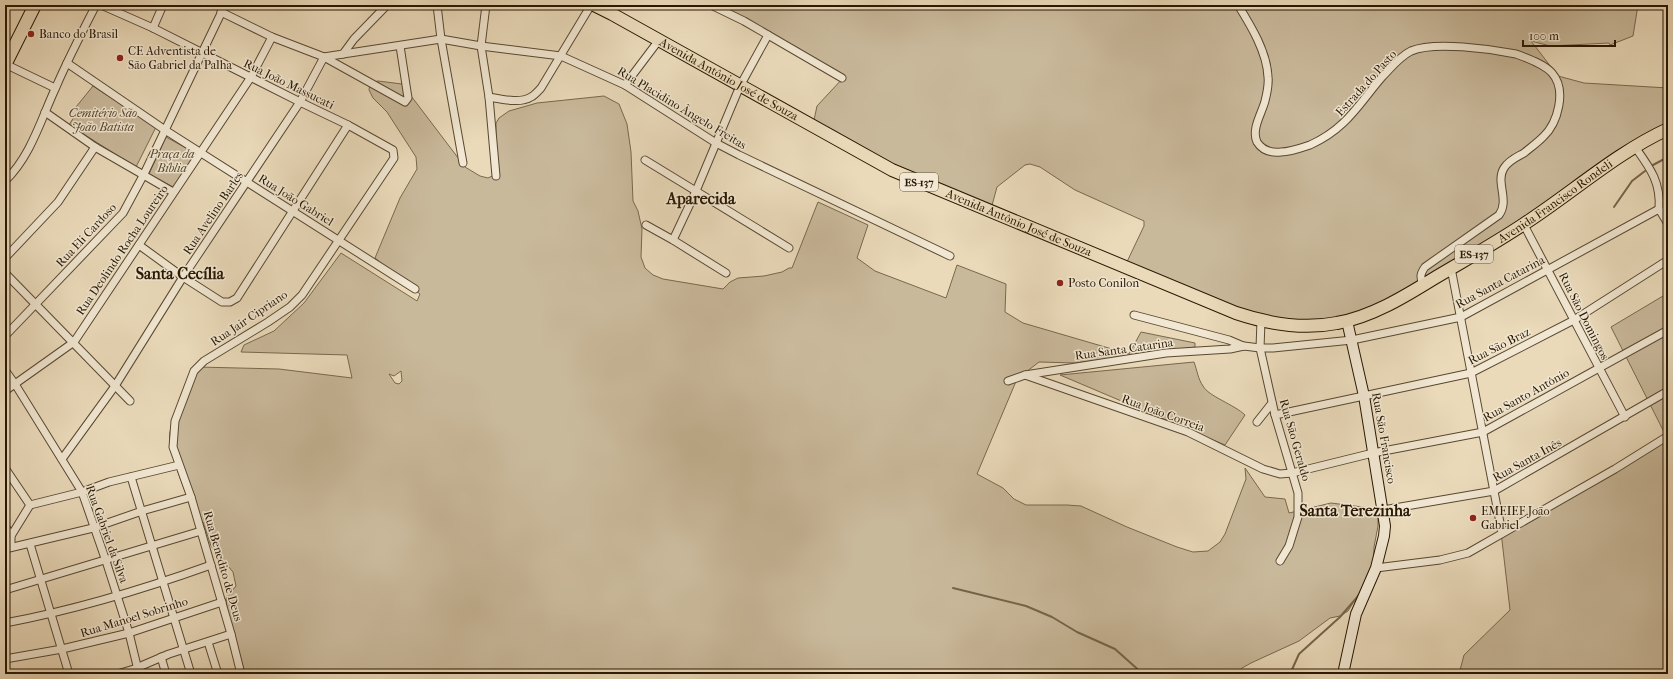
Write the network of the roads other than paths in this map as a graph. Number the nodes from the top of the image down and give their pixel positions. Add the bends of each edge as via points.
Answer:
1 (35, 5) edge
2 (96, 5) edge
3 (101, 5) edge
4 (163, 5) edge
5 (225, 5) edge
6 (387, 5) edge
7 (437, 5) edge
8 (486, 5) edge
9 (592, 5) edge
10 (711, 5) edge
11 (1238, 5) edge
12 (610, 9) edge
13 (221, 12) junction
14 (153, 28) junction
15 (768, 35) junction
16 (272, 37) junction
17 (441, 39) junction
18 (659, 40) junction
19 (400, 46) junction
20 (482, 46) junction
21 (201, 53) junction
22 (343, 54) junction
23 (561, 56) junction
24 (324, 57) junction
25 (67, 62) junction
26 (5, 65) edge
27 (251, 77) junction
28 (842, 78) dead end
29 (625, 85) junction
30 (740, 86) junction
31 (55, 88) junction
32 (489, 97) junction
33 (300, 102) junction
34 (45, 112) junction
35 (348, 125) junction
36 (1668, 129) edge
37 (165, 130) junction
38 (716, 143) junction
39 (95, 147) junction
40 (1635, 147) junction
41 (202, 153) junction
42 (394, 158) joint
43 (645, 160) dead end
44 (463, 162) dead end
45 (144, 174) junction
46 (496, 176) dead end
47 (5, 181) edge
48 (247, 182) junction
49 (696, 191) junction
50 (174, 192) junction
51 (1659, 209) junction
52 (293, 211) junction
53 (1524, 224) junction
54 (1668, 224) edge
55 (646, 225) dead end
56 (673, 240) junction
57 (340, 241) junction
58 (138, 245) junction
59 (789, 248) dead end
60 (950, 256) dead end
61 (5, 258) edge
62 (1668, 260) edge
63 (1451, 268) junction
64 (1548, 269) junction
65 (5, 273) edge
66 (726, 273) dead end
67 (183, 277) junction
68 (1423, 285) junction
69 (415, 289) dead end
70 (36, 304) junction
71 (1134, 315) dead end
72 (1461, 317) junction
73 (1574, 320) junction
74 (1262, 321) junction
75 (1347, 321) junction
76 (1668, 330) edge
77 (5, 336) edge
78 (1352, 340) junction
79 (74, 342) junction
80 (1244, 346) junction
81 (1260, 348) junction
82 (1599, 367) junction
83 (5, 370) edge
84 (1471, 374) junction
85 (1024, 375) junction
86 (1008, 380) dead end
87 (15, 384) junction
88 (115, 386) junction
89 (5, 391) edge
90 (1668, 391) edge
91 (1364, 396) junction
92 (130, 401) dead end
93 (1272, 403) junction
94 (1275, 415) junction
95 (1625, 417) junction
96 (1257, 422) dead end
97 (1483, 432) junction
98 (1668, 436) edge
99 (1373, 453) junction
100 (62, 459) junction
101 (179, 465) junction
102 (5, 468) edge
103 (1292, 473) junction
104 (131, 477) junction
105 (1494, 491) junction
106 (82, 492) junction
107 (191, 497) junction
108 (30, 505) junction
109 (1383, 510) junction
110 (142, 511) junction
111 (5, 526) edge
112 (94, 528) junction
113 (201, 531) junction
114 (1502, 533) junction
115 (11, 536) junction
116 (30, 544) junction
117 (153, 546) junction
118 (8, 548) edge
119 (106, 561) junction
120 (1280, 561) dead end
121 (211, 565) junction
122 (1376, 568) junction
123 (40, 580) junction
124 (162, 582) junction
125 (5, 590) edge
126 (117, 595) junction
127 (222, 602) junction
128 (51, 614) junction
129 (175, 617) junction
130 (5, 623) edge
131 (129, 633) junction
132 (231, 634) junction
133 (208, 642) junction
134 (62, 649) junction
135 (184, 649) junction
136 (161, 657) junction
137 (5, 660) edge
138 (138, 671) edge
139 (69, 674) edge
140 (117, 674) edge
141 (166, 674) edge
142 (191, 674) edge
143 (218, 674) edge
144 (241, 674) edge
145 (1344, 674) edge

1 - 26 main road
2 - 25 street
3 - 14 street, Rua João Massucati
4 - 14 street
5 - 13 street, Rua Eli Cardoso
6 - 22 street
7 - 17 street
8 - 20 street
9 - 12 main road, Avenida Antônio José de Souza / ES-137
9 - 23 street
10 - 15 street
11 - 68 street, Estrada do Pasto via 1253,30 1267,67 1268,90 1255,133 1258,143 1271,152 1297,150 1327,136 1351,116 1395,63 1419,48 1439,46 1516,54 1551,71 1558,88 1558,107 1554,123 1535,144 1508,162 1505,167 1501,178 1504,200 1502,211 1425,267 1420,277
12 - 18 main road, Avenida Antônio José de Souza / ES-137
13 - 16 street
13 - 21 street, Rua Eli Cardoso
14 - 21 street, Rua João Massucati
15 - 28 street
15 - 30 street
16 - 24 street
16 - 27 street, Rua Deolindo Rocha Loureiro
17 - 19 street, Rua Placidino Ângelo Freitas
17 - 20 street, Rua Placidino Ângelo Freitas
17 - 44 street
18 - 29 street
18 - 30 main road, Avenida Antônio José de Souza / ES-137
19 - 22 street, Rua Placidino Ângelo Freitas
19 - 24 street via 407,102 402,102
20 - 23 street, Rua Placidino Ângelo Freitas
20 - 32 street
21 - 27 street, Rua João Massucati
21 - 37 street, Rua Eli Cardoso
22 - 24 street, Rua Placidino Ângelo Freitas
23 - 29 street, Rua Placidino Ângelo Freitas
23 - 32 street via 541,88 532,97 525,100
24 - 33 street, Rua Avelino Barles
25 - 31 street
25 - 37 street, Rua João Gabriel
26 - 31 street
27 - 33 street, Rua João Massucati
27 - 41 street, Rua Deolindo Rocha Loureiro
29 - 38 street, Rua Placidino Ângelo Freitas
30 - 38 street
30 - 74 main road, Avenida Antônio José de Souza / ES-137 via 903,175 1236,313
31 - 34 street
32 - 46 street
33 - 35 street, Rua João Massucati
33 - 48 street, Rua Avelino Barles
34 - 39 street
34 - 47 street via 27,152
35 - 42 street, Rua João Massucati via 393,150
35 - 52 street
36 - 40 main road, Avenida Francisco Rondeli / ES-137
37 - 41 street, Rua João Gabriel
37 - 45 street, Rua Eli Cardoso
38 - 49 street
38 - 60 street, Rua Placidino Ângelo Freitas
39 - 45 street
39 - 61 street via 58,202
40 - 51 street via 1654,174 1660,198
40 - 53 main road, Avenida Francisco Rondeli / ES-137
41 - 48 street, Rua João Gabriel
41 - 50 street, Rua Deolindo Rocha Loureiro
42 - 57 street, Rua Jair Cipriano
43 - 49 street
45 - 50 street
45 - 70 street, Rua Eli Cardoso via 123,213
48 - 52 street, Rua João Gabriel
48 - 67 street, Rua Avelino Barles
49 - 56 street
49 - 59 street
50 - 58 street, Rua Deolindo Rocha Loureiro
51 - 54 street
51 - 64 street, Rua Santa Catarina
52 - 57 street, Rua João Gabriel
52 - 67 street via 237,298 230,302 222,302
53 - 63 main road, Avenida Francisco Rondeli / ES-137
53 - 64 street, Rua São Domingos
55 - 56 street
56 - 66 street
57 - 69 street, Rua João Gabriel
57 - 101 street, Rua Jair Cipriano via 302,295 290,307 204,361 194,371 175,421 173,447
58 - 67 street
58 - 79 street, Rua Deolindo Rocha Loureiro
62 - 73 street, Rua São Braz
63 - 68 main road, Avenida Francisco Rondeli / ES-137
63 - 72 street
64 - 72 street, Rua Santa Catarina
64 - 73 street, Rua São Domingos
65 - 70 street
67 - 88 street, Rua Avelino Barles
68 - 75 main road, Avenida Francisco Rondeli / ES-137 via 1374,311
70 - 77 street, Rua Eli Cardoso
70 - 79 street
71 - 80 street, Rua Santa Catarina
72 - 78 street, Rua Santa Catarina
72 - 84 street
73 - 82 street, Rua São Domingos
73 - 84 street, Rua São Braz
74 - 75 main road, Avenida Francisco Rondeli / ES-137 via 1286,326 1324,325
74 - 81 street, Rua São Geraldo
75 - 78 street, Rua São Francisco
76 - 82 street, Rua Santo Antônio
78 - 81 street, Rua Santa Catarina
78 - 91 street, Rua São Francisco
79 - 87 street, Rua Deolindo Rocha Loureiro
79 - 88 street
80 - 81 street, Rua Santa Catarina
80 - 85 street, Rua Santa Catarina via 1166,353
81 - 93 street, Rua São Geraldo
82 - 95 street, Rua São Domingos
82 - 97 street, Rua Santo Antônio
83 - 87 street, Rua Gabriel da Silva
84 - 91 street, Rua São Braz
84 - 97 street
85 - 86 street, Rua Santa Catarina
85 - 103 street, Rua João Correia via 1188,432 1263,469 1280,474
87 - 89 street, Rua Deolindo Rocha Loureiro
87 - 100 street, Rua Gabriel da Silva
88 - 92 street
88 - 100 street, Rua Avelino Barles
90 - 95 street, Rua Santa Inês
91 - 94 street, Rua São Braz
91 - 99 street, Rua São Francisco
93 - 94 street, Rua São Geraldo
93 - 96 street
94 - 103 street, Rua São Geraldo
95 - 105 street, Rua Santa Inês
97 - 99 street, Rua Santo Antônio
97 - 105 street
98 - 114 street
99 - 103 street, Rua Santo Antônio
99 - 109 street, Rua São Francisco
100 - 106 street, Rua Gabriel da Silva
101 - 104 street
101 - 107 street, Rua Benedito de Deus
102 - 108 street
103 - 120 street, Rua São Geraldo via 1298,493 1298,517
104 - 106 street
104 - 110 street
105 - 109 street, Rua Santa Inês
105 - 114 street
106 - 108 street
106 - 112 street, Rua Gabriel da Silva
107 - 110 street
107 - 113 street, Rua Benedito de Deus
108 - 115 street
109 - 122 street, Rua São Francisco via 1384,536
110 - 112 street
110 - 117 street
111 - 115 street
112 - 116 street
112 - 119 street, Rua Gabriel da Silva
113 - 117 street
113 - 121 street, Rua Benedito de Deus
114 - 122 street via 1468,553 1452,558
115 - 118 street
116 - 118 street
116 - 123 street
117 - 119 street
117 - 124 street
119 - 123 street
119 - 126 street, Rua Gabriel da Silva
121 - 124 street
121 - 127 street, Rua Benedito de Deus
122 - 145 street, Rua São Francisco via 1356,614
123 - 125 street
123 - 128 street
124 - 126 street
124 - 129 street
126 - 128 street
126 - 131 street, Rua Gabriel da Silva
127 - 129 street, Rua Manoel Sobrinho
127 - 132 street, Rua Benedito de Deus
128 - 130 street
128 - 134 street
129 - 131 street, Rua Manoel Sobrinho
129 - 135 street
131 - 134 street, Rua Manoel Sobrinho
131 - 138 street, Rua Gabriel da Silva
132 - 133 street
132 - 144 street, Rua Benedito de Deus
133 - 135 street
133 - 143 street
134 - 137 street, Rua Manoel Sobrinho
134 - 139 street
135 - 136 street
135 - 142 street
136 - 138 street
136 - 141 street
138 - 140 street

